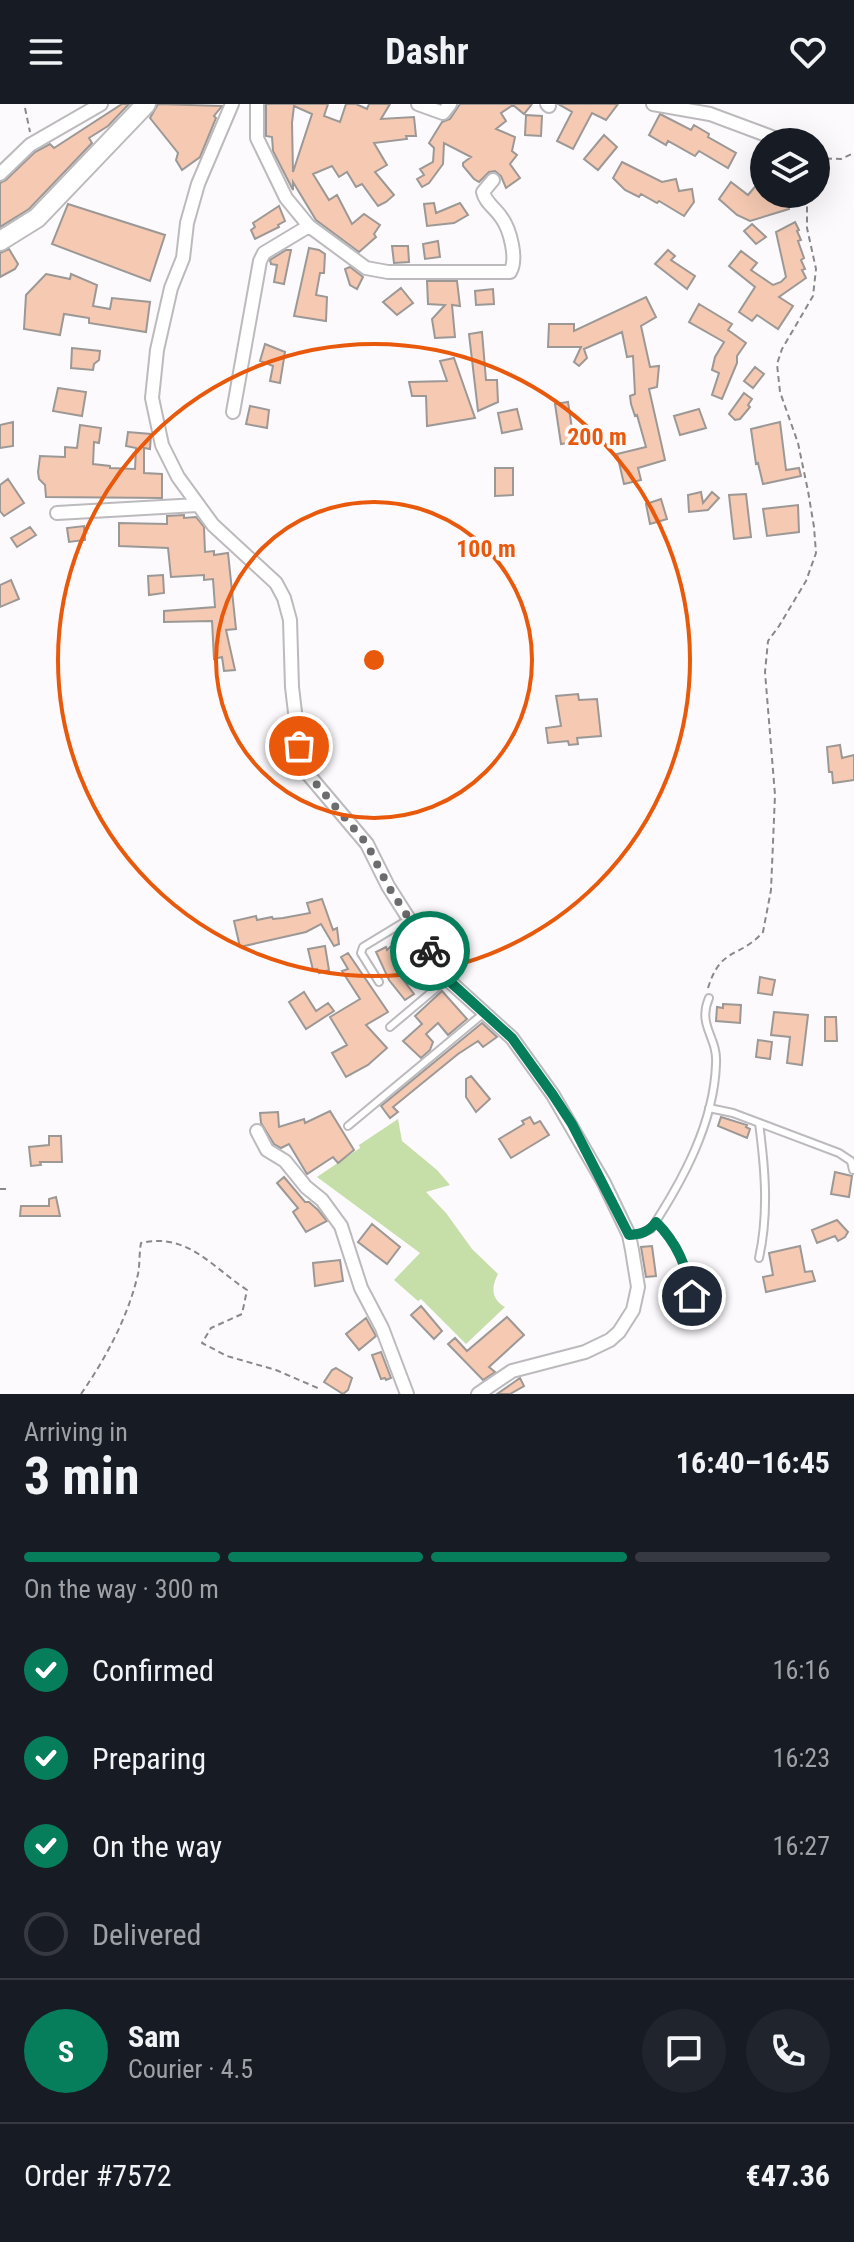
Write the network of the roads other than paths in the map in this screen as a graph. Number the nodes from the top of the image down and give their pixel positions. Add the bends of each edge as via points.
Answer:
1 (101, 104) edge
2 (146, 104) edge
3 (232, 104) edge
4 (257, 104) edge
5 (418, 104) edge
6 (450, 104) edge
7 (653, 104) edge
8 (711, 109) edge
9 (754, 128) edge
10 (0, 174) edge
11 (493, 180) dead end
12 (309, 226) junction
13 (0, 241) edge
14 (233, 412) dead end
15 (197, 505) junction
16 (57, 513) dead end
17 (409, 919) junction
18 (447, 979) junction
19 (379, 982) dead end
20 (709, 998) road end
21 (484, 1013) junction
22 (390, 1027) dead end
23 (709, 1108) junction
24 (759, 1123) junction
25 (348, 1126) dead end
26 (257, 1131) dead end
27 (853, 1170) edge
28 (656, 1222) junction
29 (629, 1235) junction
30 (759, 1258) dead end
31 (692, 1296) dead end
32 (407, 1394) edge
33 (478, 1394) edge

1 - 10 street via 30,145
2 - 13 street via 37,218
3 - 15 street via 193,203 153,386 162,445
4 - 12 street via 263,155 286,198
5 - 6 street via 443,113
7 - 8 street
8 - 9 street
11 - 12 street via 483,192 506,227 514,262 510,272 366,268
12 - 14 street via 264,253 260,261
15 - 16 street
15 - 17 street via 276,583 284,598 303,764 317,788 367,844
17 - 18 street
17 - 19 lane via 363,947 361,953
18 - 21 street
18 - 22 lane
20 - 23 lane via 705,1022 716,1066
21 - 25 lane
21 - 29 street via 512,1038 560,1104
23 - 24 lane
23 - 28 lane via 697,1144
24 - 27 lane via 839,1153 851,1161
24 - 30 lane via 766,1195
26 - 32 street via 267,1150 285,1161 341,1226 361,1288
28 - 29 lane via 651,1229
28 - 31 lane via 680,1253
29 - 33 street via 638,1287 624,1327 585,1352 512,1371

